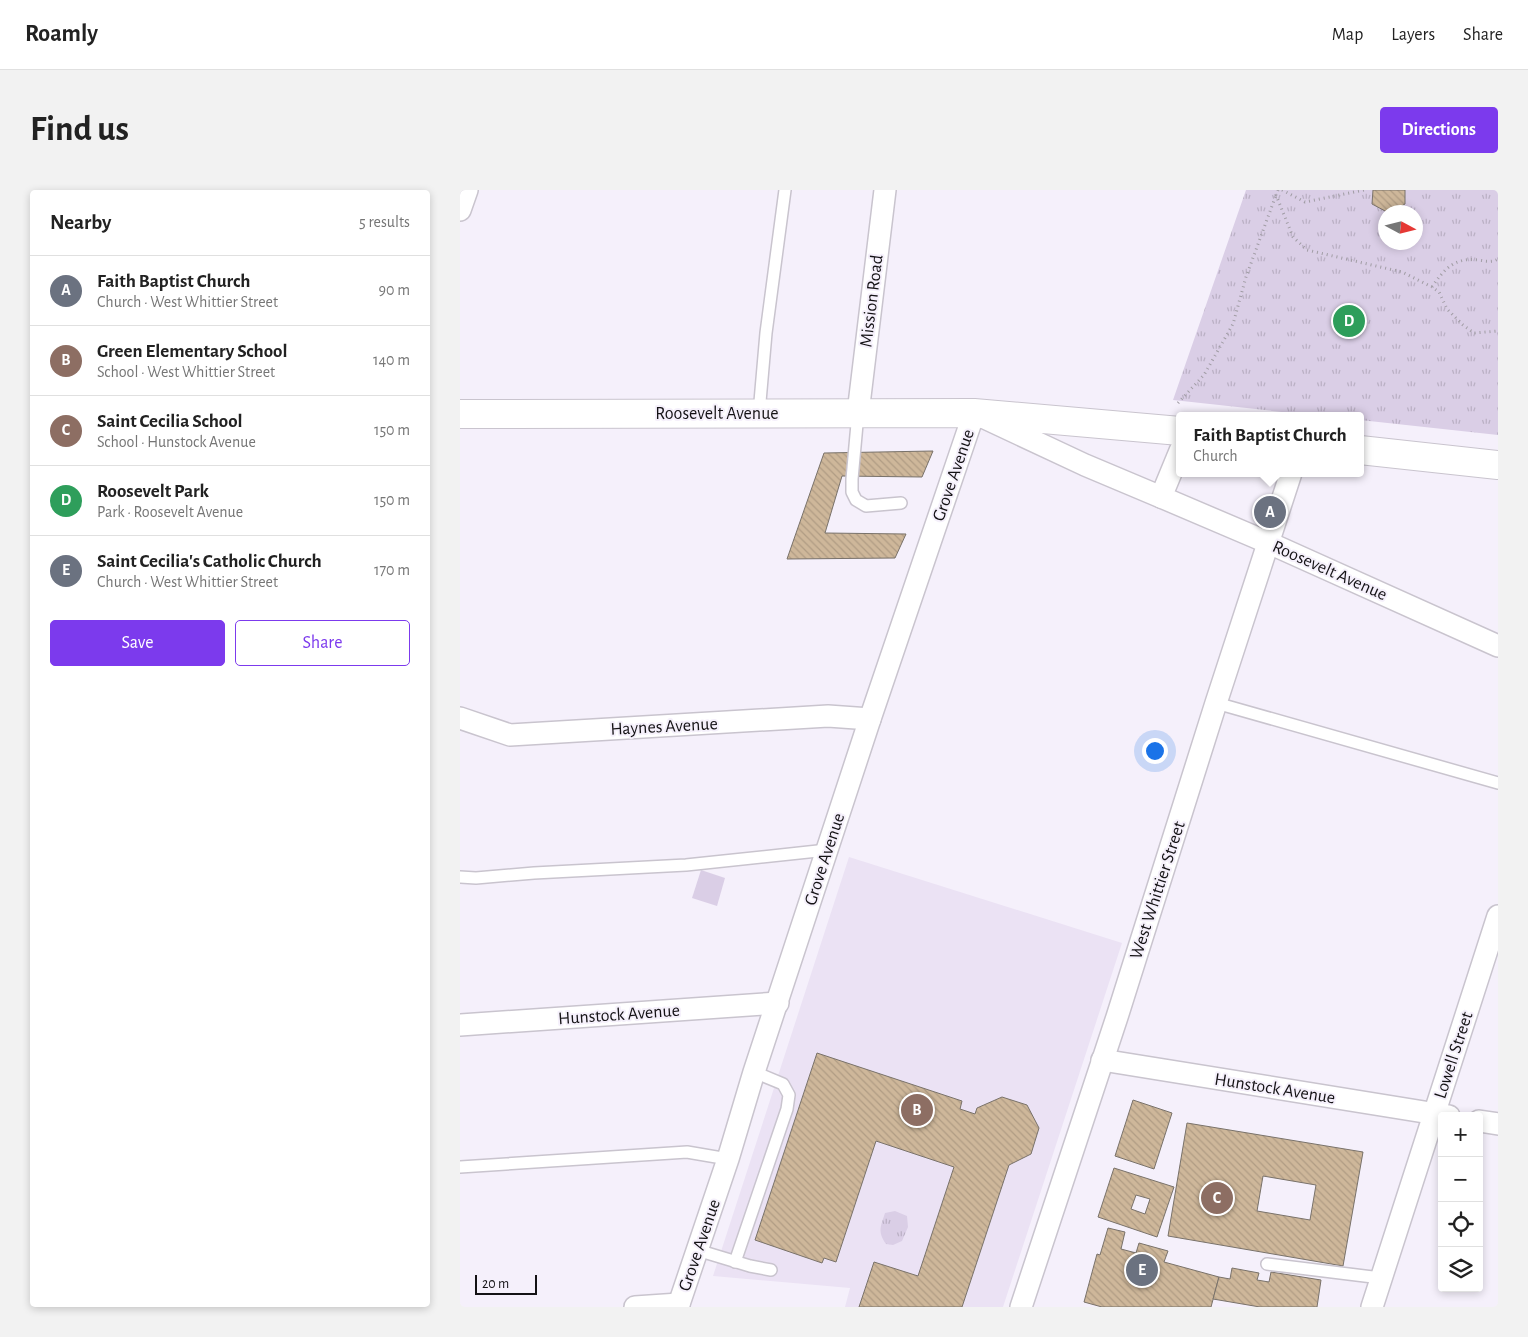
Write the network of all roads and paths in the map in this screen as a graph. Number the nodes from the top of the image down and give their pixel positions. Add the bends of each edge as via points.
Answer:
1 (467, 190) edge
2 (785, 190) edge
3 (885, 190) edge
4 (1280, 190) edge
5 (1364, 190) edge
6 (1276, 195) junction
7 (460, 210) edge
8 (1498, 259) edge
9 (1432, 286) junction
10 (1498, 331) edge
11 (1178, 403) dead end
12 (759, 413) junction
13 (858, 413) junction
14 (974, 413) junction
15 (460, 414) edge
16 (1176, 431) edge
17 (1364, 450) edge
18 (1176, 461) edge
19 (1498, 466) edge
20 (1290, 477) edge
21 (1161, 497) junction
22 (901, 503) dead end
23 (1269, 543) junction
24 (1498, 646) edge
25 (1216, 703) junction
26 (460, 718) edge
27 (870, 718) junction
28 (1498, 783) edge
29 (827, 850) junction
30 (460, 877) edge
31 (1498, 916) edge
32 (1493, 949) edge
33 (778, 1003) junction
34 (460, 1025) edge
35 (1102, 1060) junction
36 (754, 1072) junction
37 (1443, 1112) edge
38 (1438, 1114) edge
39 (1483, 1122) edge
40 (1498, 1124) edge
41 (1438, 1126) edge
42 (728, 1159) junction
43 (460, 1168) edge
44 (697, 1250) junction
45 (735, 1262) junction
46 (1267, 1264) dead end
47 (771, 1270) dead end
48 (1381, 1278) junction
49 (679, 1305) edge
50 (635, 1307) edge
51 (1021, 1307) edge
52 (1372, 1307) edge

1 - 7 street
2 - 12 lane
3 - 13 street, Mission Road
4 - 5 path via 1305,202
4 - 6 path
6 - 9 path via 1293,237 1307,250 1402,272
6 - 11 path via 1246,277 1233,324 1204,374
8 - 9 path via 1492,262 1476,259 1457,261 1441,273
9 - 10 path via 1439,292 1446,309 1474,334
12 - 13 main road, Roosevelt Avenue
12 - 15 main road, Roosevelt Avenue
13 - 14 main road, Roosevelt Avenue
13 - 22 lane via 852,492 856,500 866,506
14 - 16 main road, Roosevelt Avenue
14 - 21 street, Roosevelt Avenue
14 - 27 street, Grove Avenue
17 - 19 main road
18 - 21 street
20 - 23 street, West Whittier Street
21 - 23 street, Roosevelt Avenue
23 - 24 street, Roosevelt Avenue
23 - 25 street, West Whittier Street
25 - 28 lane
25 - 35 street, West Whittier Street
26 - 27 street, Haynes Avenue via 510,735 828,716
27 - 29 street, Grove Avenue
29 - 30 lane via 686,865
29 - 33 street, Grove Avenue
31 - 32 street, Lowell Street
32 - 37 street, Lowell Street
33 - 34 street, Hunstock Avenue
33 - 36 street, Grove Avenue
35 - 38 street, Hunstock Avenue
35 - 51 street, West Whittier Street
36 - 42 street, Grove Avenue
36 - 45 lane via 784,1084 789,1095
39 - 40 street
41 - 48 street, Lowell Street
42 - 43 lane via 687,1152
42 - 44 street, Grove Avenue
44 - 45 lane
44 - 49 street, Grove Avenue
45 - 47 lane
46 - 48 lane
48 - 52 street, Lowell Street
49 - 50 street

